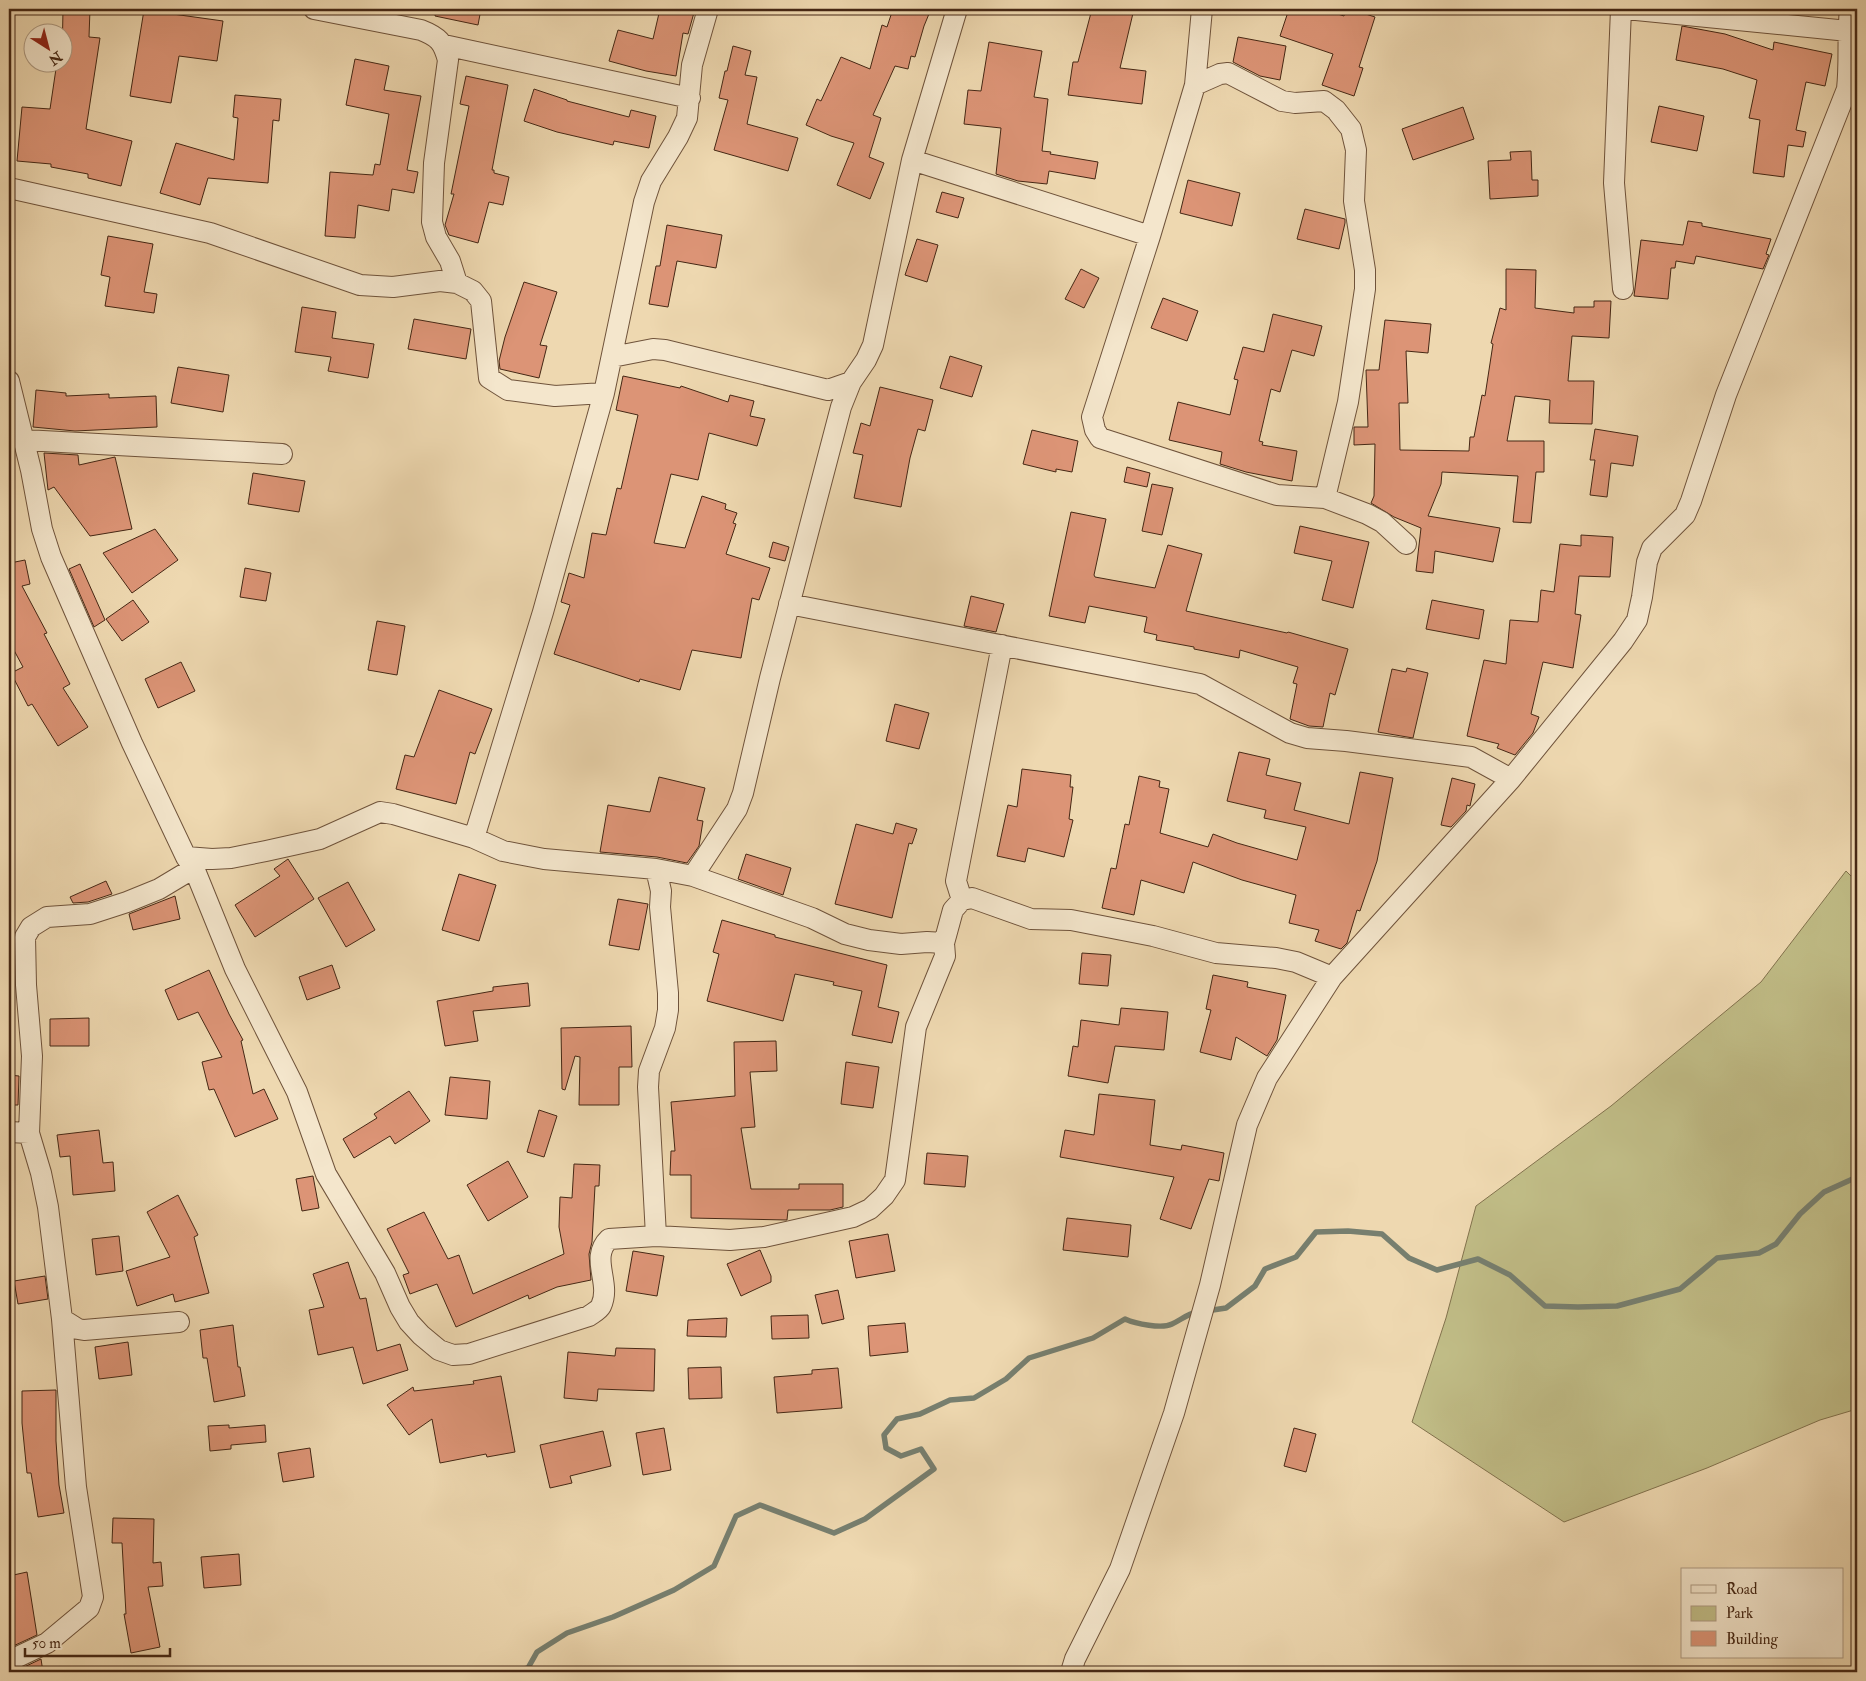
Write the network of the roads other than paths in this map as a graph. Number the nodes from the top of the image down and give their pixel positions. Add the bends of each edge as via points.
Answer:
1 (314, 9) edge
2 (708, 9) edge
3 (957, 9) edge
4 (1202, 9) edge
5 (1621, 9) edge
6 (1626, 9) edge
7 (1850, 9) edge
8 (1848, 31) junction
9 (444, 45) junction
10 (1195, 85) junction
11 (690, 98) junction
12 (912, 160) junction
13 (9, 188) edge
14 (1150, 236) junction
15 (457, 283) junction
16 (1623, 289) dead end
17 (612, 357) junction
18 (9, 381) edge
19 (851, 382) junction
20 (828, 390) junction
21 (604, 393) junction
22 (840, 407) junction
23 (24, 440) junction
24 (282, 454) dead end
25 (1325, 498) junction
26 (1406, 544) dead end
27 (789, 604) junction
28 (1002, 645) junction
29 (1511, 779) junction
30 (474, 838) junction
31 (190, 863) junction
32 (656, 869) junction
33 (693, 876) junction
34 (962, 900) junction
35 (944, 943) junction
36 (1332, 977) junction
37 (9, 1132) edge
38 (29, 1133) junction
39 (656, 1236) junction
40 (62, 1319) junction
41 (179, 1322) dead end
42 (9, 1661) edge
43 (1071, 1672) edge

1 - 9 street via 421,30 434,35
2 - 11 street via 692,65
3 - 12 street
4 - 10 street
5 - 16 street via 1614,183
6 - 8 street
7 - 8 street
8 - 29 street via 1850,63 1847,88 1726,395 1685,514 1652,548 1637,620
9 - 11 street
9 - 15 street via 448,60 434,163 432,222
10 - 14 street
10 - 25 street via 1228,73 1282,101 1324,101 1351,129 1356,150 1354,200 1365,270 1364,289 1348,402
11 - 17 street via 681,131 650,181
12 - 14 street
12 - 19 street via 873,345
13 - 15 street via 210,233 360,285 393,287 440,281
14 - 25 street via 1092,417 1100,438 1277,495
15 - 21 street via 473,291 481,301 489,378 508,390 555,396
17 - 20 street via 653,349 666,350
17 - 21 street
18 - 23 street
19 - 20 street
19 - 22 street
20 - 22 street
21 - 30 street via 543,612
22 - 27 street
23 - 24 street
23 - 31 street via 51,557 132,743
25 - 26 street via 1382,522
27 - 28 street
27 - 33 street via 743,793 737,809
28 - 29 street via 1200,684 1290,733 1307,738 1471,757
28 - 34 street via 956,881
29 - 36 street
30 - 31 street via 380,812 320,839
30 - 32 street via 503,851 544,859
31 - 38 street via 159,889 90,914 47,917 31,927 25,937 32,1056
31 - 39 street via 235,969 297,1092 333,1188 385,1273 409,1322 439,1350 454,1355 469,1354 589,1316 601,1307 604,1292 602,1245 609,1238
32 - 33 street
32 - 39 street via 668,992 665,1028 649,1071 648,1087
33 - 35 street via 853,936 901,944
34 - 35 street via 953,910
34 - 36 street via 972,898 1031,919 1070,920 1216,953 1296,962
35 - 39 street via 942,966 916,1027 895,1180 884,1196 870,1209 853,1217 764,1237 730,1240
36 - 43 street via 1267,1078 1247,1124 1210,1285 1174,1413 1120,1569
37 - 38 street
38 - 40 street via 48,1207
40 - 41 street via 84,1330
40 - 42 street via 76,1487 93,1597 89,1608 47,1643

